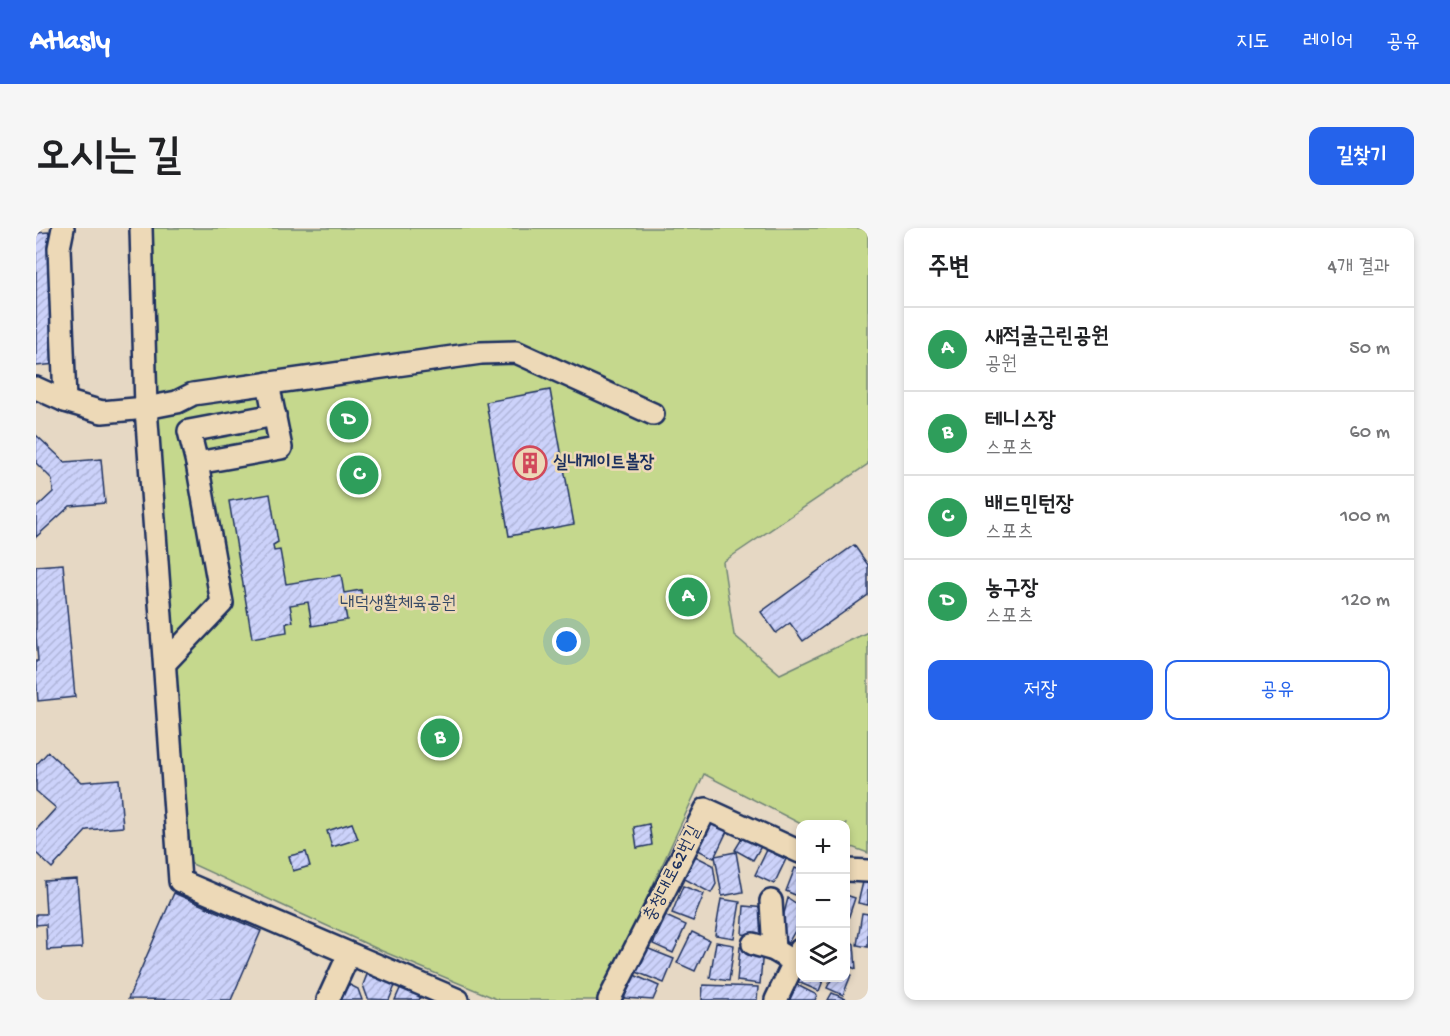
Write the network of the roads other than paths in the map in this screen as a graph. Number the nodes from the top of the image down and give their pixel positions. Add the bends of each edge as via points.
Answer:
1 (63, 228) edge
2 (141, 228) edge
3 (268, 383) junction
4 (36, 388) edge
5 (65, 400) junction
6 (146, 408) junction
7 (653, 414) dead end
8 (275, 415) junction
9 (197, 463) junction
10 (165, 663) junction
11 (796, 850) edge
12 (850, 870) edge
13 (868, 871) edge
14 (771, 901) dead end
15 (753, 944) dead end
16 (774, 950) junction
17 (349, 954) junction
18 (796, 956) edge
19 (796, 960) edge
20 (328, 1000) edge
21 (458, 1000) edge
22 (609, 1000) edge
23 (776, 1000) edge

1 - 5 street via 59,248
2 - 6 street
3 - 6 street via 193,394 177,402
3 - 7 street via 481,353 516,352
3 - 8 street
4 - 5 street
5 - 6 street via 102,412
6 - 10 street
8 - 9 street via 281,448
8 - 9 street via 189,431
9 - 10 street via 222,603
10 - 17 street via 180,880
11 - 22 street, 충청대로62번길 via 706,809
12 - 13 street
14 - 16 street
15 - 16 street
16 - 18 street
17 - 20 street
17 - 21 street
19 - 23 street

